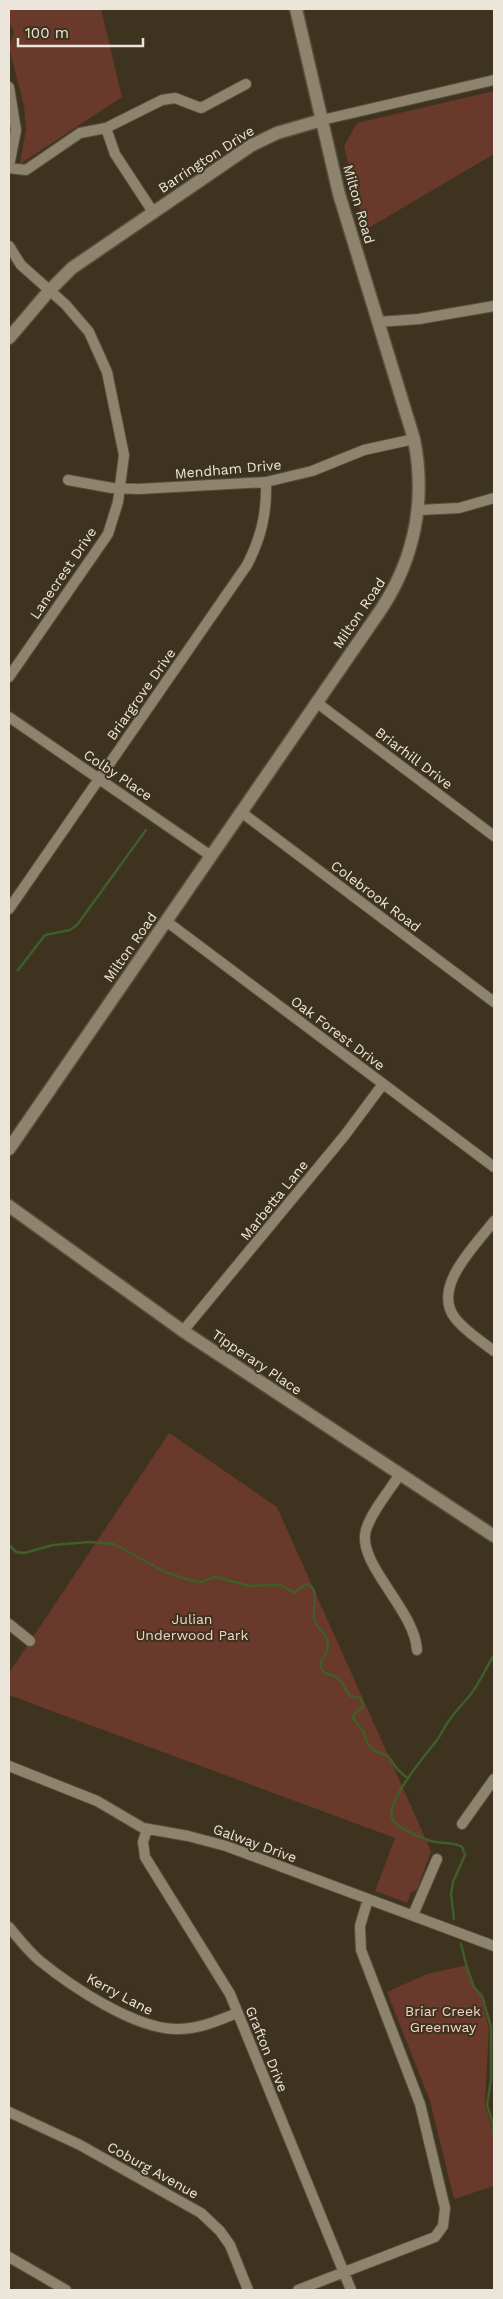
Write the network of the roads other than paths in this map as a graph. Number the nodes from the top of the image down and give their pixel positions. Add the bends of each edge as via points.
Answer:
1 (296, 9) edge
2 (494, 80) edge
3 (246, 84) dead end
4 (9, 87) edge
5 (322, 120) junction
6 (106, 128) junction
7 (11, 146) edge
8 (9, 167) edge
9 (153, 212) junction
10 (9, 246) edge
11 (49, 291) junction
12 (494, 306) edge
13 (378, 322) junction
14 (9, 338) edge
15 (414, 439) junction
16 (68, 480) dead end
17 (266, 482) junction
18 (120, 489) junction
19 (494, 498) edge
20 (419, 510) junction
21 (9, 677) edge
22 (316, 702) junction
23 (9, 717) edge
24 (99, 779) junction
25 (241, 812) junction
26 (494, 836) edge
27 (211, 856) junction
28 (9, 909) edge
29 (166, 921) junction
30 (494, 1002) edge
31 (383, 1084) junction
32 (9, 1149) edge
33 (494, 1167) edge
34 (9, 1206) edge
35 (494, 1221) edge
36 (183, 1331) junction
37 (494, 1351) edge
38 (400, 1474) junction
39 (494, 1536) edge
40 (9, 1624) edge
41 (30, 1641) dead end
42 (417, 1650) dead end
43 (9, 1766) edge
44 (494, 1779) edge
45 (462, 1824) dead end
46 (146, 1829) junction
47 (437, 1859) dead end
48 (368, 1899) junction
49 (413, 1915) junction
50 (9, 1928) edge
51 (494, 1946) edge
52 (237, 2013) junction
53 (9, 2112) edge
54 (9, 2257) edge
55 (344, 2273) junction
56 (66, 2290) edge
57 (248, 2290) edge
58 (298, 2290) edge
59 (351, 2290) edge

1 - 5 street, Milton Road
2 - 5 street, Barrington Drive
3 - 6 street via 201,108 175,98 162,100
4 - 7 street via 15,118
5 - 9 street, Barrington Drive via 284,130 252,145
5 - 13 street, Milton Road via 339,194
6 - 8 street via 80,133 26,170
6 - 9 street via 115,154
7 - 8 street
9 - 11 street, Barrington Drive via 79,263
10 - 11 street, Lanecrest Drive via 21,265
11 - 14 street, Barrington Drive
11 - 18 street, Lanecrest Drive via 80,319 107,372 124,455
12 - 13 street via 419,319
13 - 15 street, Milton Road
15 - 17 street, Mendham Drive via 364,450 312,471
15 - 20 street, Milton Road via 420,477
16 - 18 street, Mendham Drive
17 - 18 street, Mendham Drive
17 - 24 street, Briargrove Drive via 264,520 247,565
18 - 21 street, Lanecrest Drive via 108,534
19 - 20 street via 459,508
20 - 22 street, Milton Road via 411,547 398,581
22 - 25 street, Milton Road
22 - 26 street, Briarhill Drive
23 - 24 street, Colby Place
24 - 27 street, Colby Place
24 - 28 street, Briargrove Drive
25 - 27 street, Milton Road
25 - 30 street, Colebrook Road
27 - 29 street, Milton Road
29 - 31 street, Oak Forest Drive
29 - 32 street, Milton Road
31 - 33 street, Oak Forest Drive
31 - 36 street, Marbetta Lane via 345,1135
34 - 36 street, Tipperary Place
35 - 37 street via 453,1276 447,1298 458,1322
36 - 38 street, Tipperary Place
38 - 39 street, Tipperary Place
38 - 42 street via 369,1523 365,1540 369,1558 411,1624
40 - 41 street
43 - 46 street, Galway Drive via 97,1801
44 - 45 street
46 - 48 street, Galway Drive via 212,1841
46 - 52 street, Grafton Drive via 143,1842 145,1857 220,1976
47 - 49 street
48 - 49 street, Galway Drive
48 - 55 street via 360,1926 361,1950 420,2104 446,2214 435,2237
49 - 51 street, Galway Drive
50 - 52 street, Kerry Lane via 39,1960 62,1977 138,2022 160,2028 191,2028
52 - 55 street, Grafton Drive
53 - 57 street, Coburg Avenue via 80,2145 201,2213 230,2245
54 - 56 street
55 - 58 street
55 - 59 street, Grafton Drive

